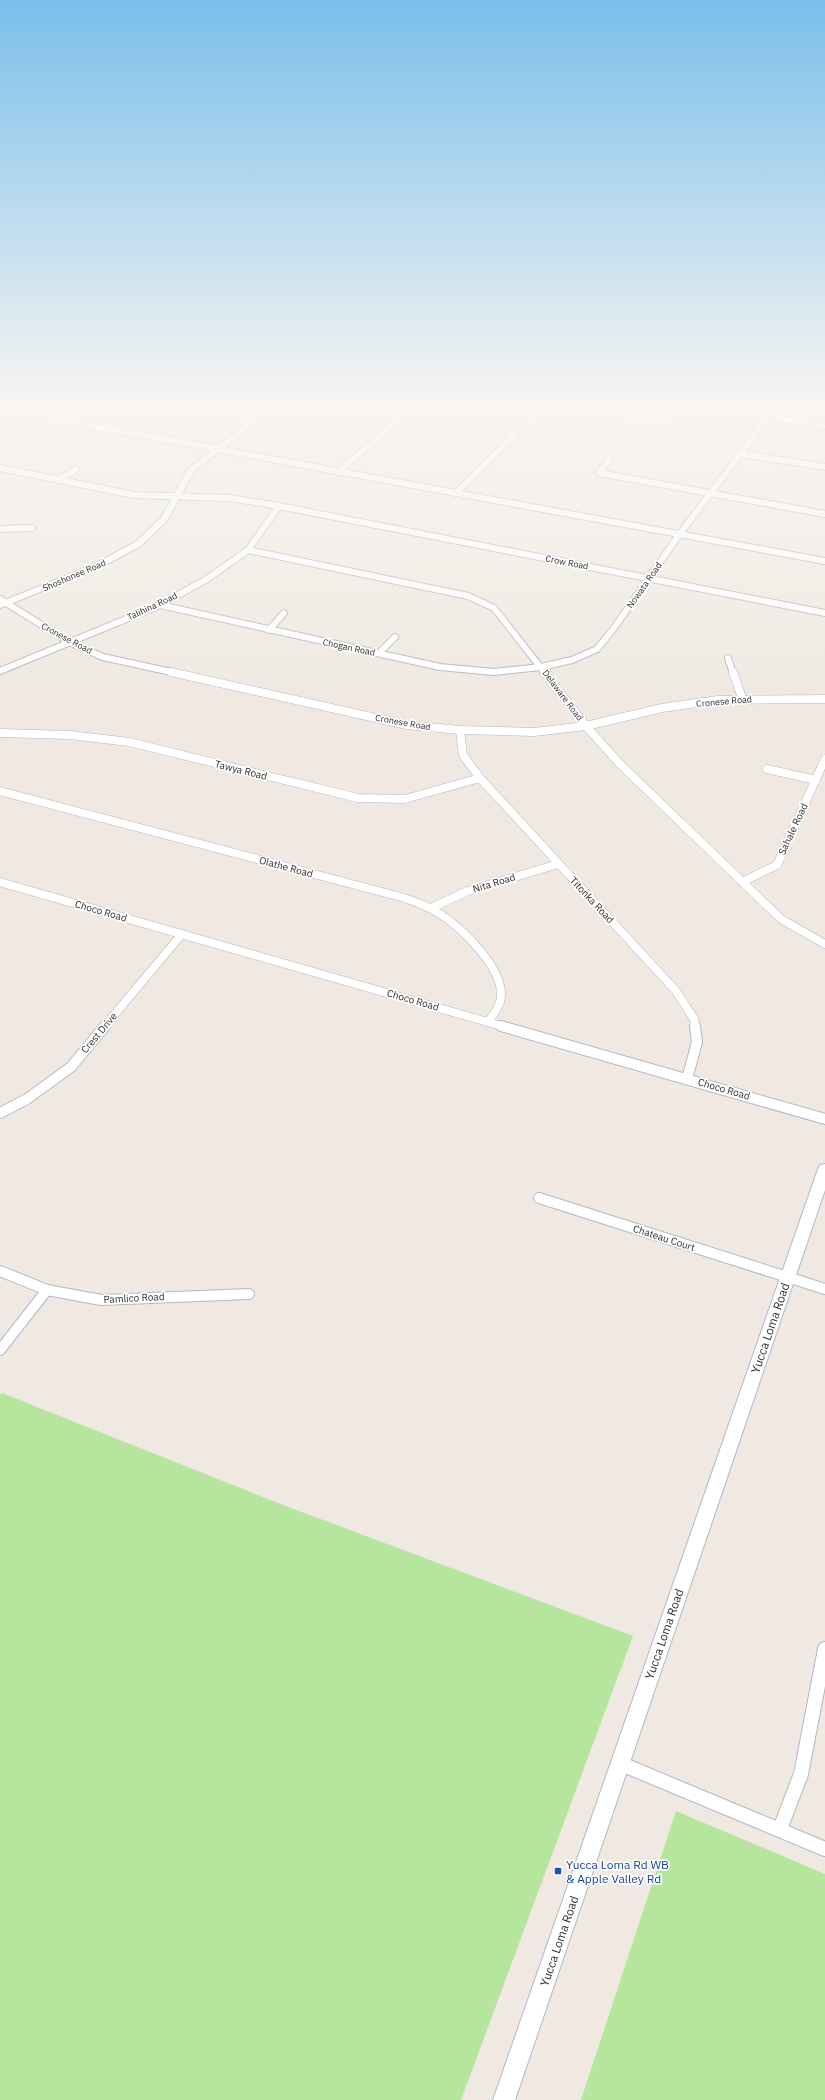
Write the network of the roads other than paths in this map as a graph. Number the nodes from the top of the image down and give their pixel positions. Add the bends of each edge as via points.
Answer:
1 (173, 501) edge
2 (248, 501) edge
3 (498, 501) edge
4 (706, 501) edge
5 (755, 501) edge
6 (279, 506) junction
7 (825, 514) edge
8 (32, 528) dead end
9 (0, 529) edge
10 (679, 535) junction
11 (248, 550) junction
12 (825, 561) edge
13 (649, 578) junction
14 (2, 602) edge
15 (160, 605) junction
16 (284, 612) dead end
17 (825, 613) edge
18 (269, 630) junction
19 (395, 637) dead end
20 (70, 642) junction
21 (379, 653) junction
22 (728, 658) dead end
23 (541, 666) junction
24 (0, 671) edge
25 (742, 698) junction
26 (825, 700) edge
27 (586, 726) junction
28 (460, 730) junction
29 (0, 733) edge
30 (825, 759) edge
31 (768, 769) dead end
32 (480, 778) junction
33 (816, 780) junction
34 (0, 791) edge
35 (558, 864) junction
36 (0, 882) edge
37 (742, 882) junction
38 (431, 908) junction
39 (182, 934) junction
40 (825, 944) edge
41 (488, 1022) junction
42 (687, 1078) junction
43 (0, 1113) edge
44 (825, 1119) edge
45 (825, 1169) edge
46 (539, 1198) dead end
47 (0, 1271) edge
48 (788, 1278) junction
49 (825, 1289) edge
50 (48, 1290) junction
51 (249, 1294) dead end
52 (0, 1350) edge
53 (825, 1649) edge
54 (619, 1763) junction
55 (780, 1829) junction
56 (825, 1849) edge
57 (504, 2100) edge

1 - 14 street, Shoshonee Road via 164,519 138,544 95,567
2 - 6 street, Crow Road
3 - 10 street
4 - 10 street, Nowata Road
5 - 7 street
6 - 11 street, Talihina Road
6 - 13 street, Crow Road
8 - 9 street
10 - 12 street
10 - 13 street, Nowata Road
11 - 15 street, Talihina Road via 207,579
11 - 23 street, Delaware Road via 468,596 494,608
13 - 17 street, Crow Road
13 - 23 street, Nowata Road via 596,649 572,660
14 - 20 street, Cronese Road
15 - 18 street, Chogan Road
15 - 20 street, Talihina Road
16 - 18 street
18 - 21 street, Chogan Road
19 - 21 street
20 - 24 street, Talihina Road
20 - 28 street, Cronese Road via 103,657 407,725
21 - 23 street, Chogan Road via 440,668 486,672
22 - 25 street
23 - 27 street, Delaware Road
25 - 26 street, Cronese Road
25 - 27 street, Cronese Road via 662,708
27 - 28 street, Cronese Road via 534,732
27 - 37 street, Delaware Road via 618,762
28 - 32 street, Titonka Road via 462,755
29 - 32 street, Tawya Road via 70,735 129,742 358,798 405,799
30 - 33 street, Sahale Road
31 - 33 street
32 - 35 street, Titonka Road
33 - 37 street, Sahale Road via 776,865
34 - 38 street, Olathe Road via 401,897
35 - 38 street, Nita Road via 468,891
35 - 42 street, Titonka Road via 676,992 694,1019 697,1042
36 - 39 street, Choco Road
37 - 40 street, Delaware Road via 781,919
38 - 41 street, Olathe Road via 464,934 497,976 501,992 499,1004
39 - 41 street, Choco Road
39 - 43 street, Crest Drive via 71,1067 27,1099
41 - 42 street, Choco Road
42 - 44 street, Choco Road
45 - 48 street, Yucca Loma Road
46 - 48 street, Chateau Court
47 - 50 street, Pamlico Road
48 - 49 street, Chateau Court
48 - 54 street, Yucca Loma Road
50 - 51 street, Pamlico Road via 101,1300
50 - 52 street
53 - 55 street via 801,1774
54 - 55 street
54 - 57 street, Yucca Loma Road
55 - 56 street

